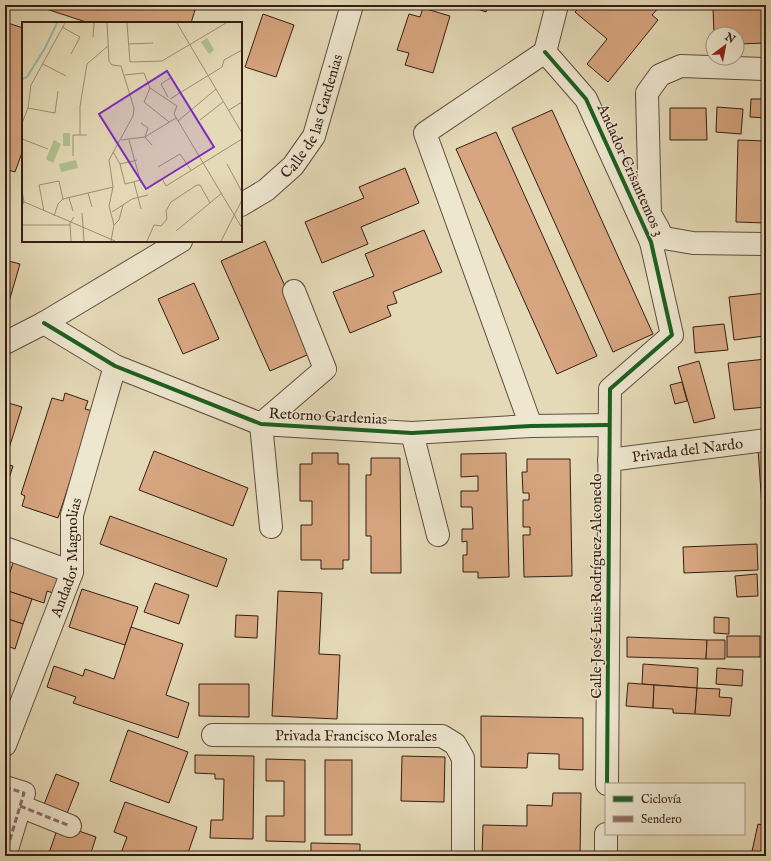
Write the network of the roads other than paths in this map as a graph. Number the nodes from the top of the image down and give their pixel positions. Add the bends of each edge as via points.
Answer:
1 (352, 5) edge
2 (557, 5) edge
3 (545, 52) junction
4 (766, 69) edge
5 (242, 204) edge
6 (657, 240) junction
7 (179, 242) edge
8 (766, 244) edge
9 (294, 291) dead end
10 (44, 323) junction
11 (5, 343) edge
12 (115, 366) junction
13 (610, 389) joint
14 (261, 424) junction
15 (609, 425) junction
16 (531, 426) junction
17 (412, 432) junction
18 (766, 440) edge
19 (609, 460) junction
20 (270, 527) dead end
21 (438, 535) dead end
22 (5, 548) edge
23 (72, 572) junction
24 (213, 735) dead end
25 (5, 744) edge
26 (607, 783) edge
27 (5, 787) edge
28 (20, 806) junction
29 (70, 826) dead end
30 (606, 835) edge
31 (5, 856) edge
32 (463, 856) edge
33 (606, 856) edge

1 - 5 street, Calle de las Gardenias via 314,136 293,166 266,190
2 - 3 street
3 - 6 street, Andador Crisantemos 3 via 586,99
3 - 16 street via 425,133
4 - 6 street via 680,66 660,76 647,94 650,214
6 - 8 street
6 - 13 street, Andador Crisantemos 3 via 672,335
7 - 10 street
9 - 14 street via 325,369
10 - 11 street
10 - 12 street, Retorno Gardenias
12 - 14 street, Retorno Gardenias
12 - 23 street, Andador Magnolias via 72,515
13 - 15 street, Calle José Luis Rodríguez Alconedo
14 - 17 street, Retorno Gardenias
14 - 20 street
15 - 16 street, Retorno Gardenias
15 - 19 street, Calle José Luis Rodríguez Alconedo
16 - 17 street, Retorno Gardenias
17 - 21 street
18 - 19 street, Privada del Nardo
19 - 26 street, Calle José Luis Rodríguez Alconedo
22 - 23 street
23 - 25 street, Andador Magnolias
24 - 32 street, Privada Francisco Morales via 442,736 455,744 463,758
27 - 28 street via 24,793
28 - 29 street
28 - 31 street
30 - 33 street

